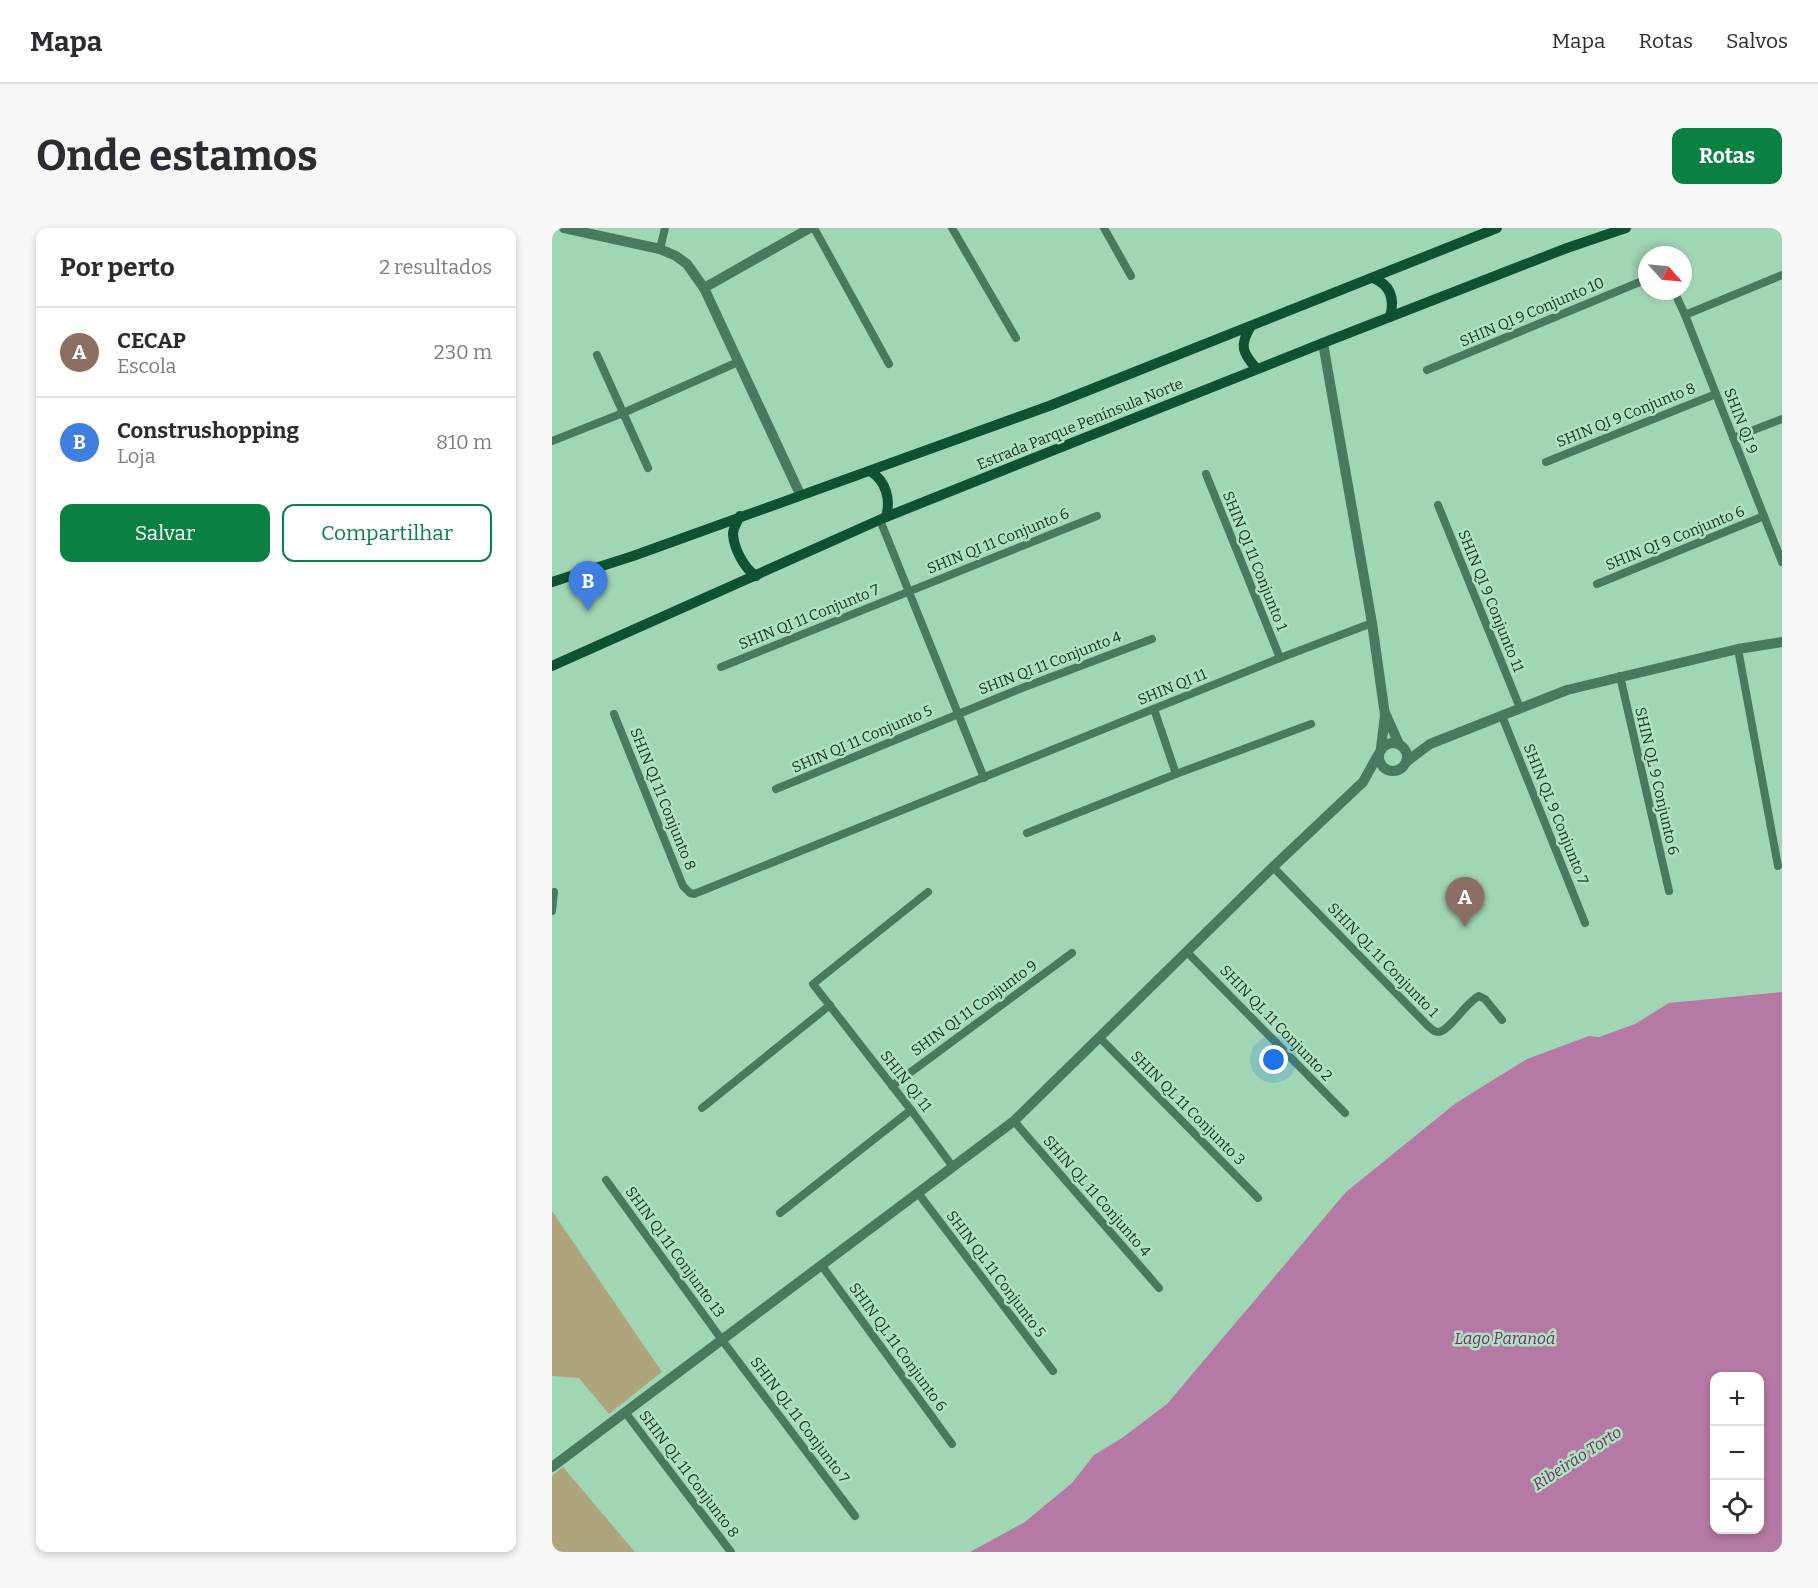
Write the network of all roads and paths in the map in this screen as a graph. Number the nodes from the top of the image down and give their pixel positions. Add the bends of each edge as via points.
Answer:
1 (564, 228) edge
2 (665, 228) edge
3 (812, 228) edge
4 (952, 228) edge
5 (1104, 228) edge
6 (1497, 228) edge
7 (1626, 228) edge
8 (660, 249) junction
9 (1131, 276) dead end
10 (1782, 276) edge
11 (1373, 278) junction
12 (1638, 283) edge
13 (704, 288) junction
14 (1678, 300) edge
15 (1685, 315) junction
16 (1390, 317) junction
17 (1251, 326) junction
18 (1016, 338) dead end
19 (1323, 343) junction
20 (597, 355) dead end
21 (738, 362) junction
22 (889, 364) dead end
23 (1257, 369) junction
24 (1427, 370) dead end
25 (1716, 394) junction
26 (623, 413) junction
27 (1782, 419) edge
28 (1733, 438) junction
29 (552, 441) edge
30 (1546, 462) dead end
31 (648, 468) dead end
32 (870, 471) junction
33 (1206, 474) dead end
34 (800, 494) junction
35 (1438, 505) dead end
36 (740, 516) junction
37 (1097, 516) dead end
38 (1764, 516) junction
39 (883, 519) junction
40 (1782, 562) edge
41 (756, 576) junction
42 (552, 582) edge
43 (1597, 584) dead end
44 (908, 591) junction
45 (1372, 623) junction
46 (1152, 639) dead end
47 (1782, 642) edge
48 (1738, 649) junction
49 (1280, 658) junction
50 (552, 666) edge
51 (721, 667) dead end
52 (1620, 676) junction
53 (1520, 708) junction
54 (1154, 709) junction
55 (958, 713) junction
56 (614, 714) dead end
57 (1385, 715) junction
58 (1502, 716) junction
59 (1311, 724) dead end
60 (1400, 744) junction
61 (1430, 744) junction
62 (1380, 751) junction
63 (1406, 762) junction
64 (1390, 771) junction
65 (1176, 774) junction
66 (984, 778) junction
67 (1363, 782) junction
68 (776, 789) dead end
69 (1027, 833) dead end
70 (1778, 866) dead end
71 (1274, 867) junction
72 (1668, 891) dead end
73 (554, 892) dead end
74 (928, 892) dead end
75 (690, 893) joint
76 (552, 911) edge
77 (1585, 923) dead end
78 (1187, 952) junction
79 (1072, 953) dead end
80 (830, 1005) junction
81 (1502, 1020) dead end
82 (1100, 1038) junction
83 (892, 1086) junction
84 (702, 1108) dead end
85 (911, 1110) junction
86 (1345, 1113) dead end
87 (1014, 1121) junction
88 (953, 1167) junction
89 (606, 1180) dead end
90 (918, 1193) junction
91 (1258, 1198) dead end
92 (780, 1213) dead end
93 (822, 1266) junction
94 (1159, 1288) dead end
95 (722, 1340) junction
96 (1053, 1371) dead end
97 (626, 1412) junction
98 (952, 1444) dead end
99 (552, 1467) edge
100 (855, 1516) dead end
101 (731, 1552) edge

1 - 8 street
2 - 8 street
3 - 13 street
3 - 22 street
4 - 18 street
5 - 9 street
6 - 11 main road, Estrada Parque Península Norte
7 - 16 main road, Estrada Parque Península Norte
8 - 13 street via 687,264
10 - 15 street
11 - 16 main road via 1385,284 1390,294
11 - 17 main road, Estrada Parque Península Norte
12 - 24 street, SHIN QI 9 Conjunto 10
13 - 21 street
14 - 15 street, SHIN QI 9
15 - 25 street, SHIN QI 9
16 - 19 main road, Estrada Parque Península Norte
17 - 23 main road via 1243,347
17 - 32 main road, Estrada Parque Península Norte
19 - 23 main road, Estrada Parque Península Norte
19 - 45 street
20 - 26 street
21 - 26 street
21 - 34 street
23 - 39 main road, Estrada Parque Península Norte
25 - 28 street, SHIN QI 9
25 - 30 street, SHIN QI 9 Conjunto 8
26 - 29 street
26 - 31 street
27 - 28 street
28 - 38 street, SHIN QI 9
32 - 34 main road, Estrada Parque Península Norte
32 - 39 main road via 886,490 888,509
33 - 49 street, SHIN QI 11 Conjunto 1
34 - 36 main road, Estrada Parque Península Norte
35 - 53 street, SHIN QI 9 Conjunto 11
36 - 41 main road via 733,533 735,544
36 - 42 main road, Estrada Parque Península Norte
37 - 44 street, SHIN QI 11 Conjunto 6
38 - 40 street, SHIN QI 9
38 - 43 street, SHIN QI 9 Conjunto 6
39 - 41 main road, Estrada Parque Península Norte
39 - 44 street
41 - 50 main road, Estrada Parque Península Norte
44 - 51 street, SHIN QI 11 Conjunto 7
44 - 55 street
45 - 49 street, SHIN QI 11
45 - 57 street
46 - 55 street, SHIN QI 11 Conjunto 4
47 - 48 street
48 - 52 street
48 - 70 street
49 - 54 street, SHIN QI 11
52 - 53 street
52 - 72 street, SHIN QL 9 Conjunto 6
53 - 58 street
54 - 65 street
54 - 66 street, SHIN QI 11
55 - 66 street
55 - 68 street, SHIN QI 11 Conjunto 5
56 - 75 street, SHIN QI 11 Conjunto 8 via 683,886
57 - 60 street
57 - 62 street
58 - 61 street
58 - 77 street, SHIN QL 9 Conjunto 7
59 - 65 street
60 - 61 street
60 - 62 street via 1386,744
60 - 63 street via 1407,754
61 - 63 street
62 - 64 street via 1381,765
62 - 67 street
63 - 64 street
64 - 67 street
65 - 69 street
66 - 75 street, SHIN QI 11
67 - 71 street
71 - 78 street
71 - 81 street, SHIN QL 11 Conjunto 1 via 1434,1031 1445,1029 1479,996
73 - 76 street
74 - 80 street, SHIN QI 11 via 813,984
78 - 82 street
78 - 86 street, SHIN QL 11 Conjunto 2
79 - 83 street, SHIN QI 11 Conjunto 9
80 - 83 street, SHIN QI 11
80 - 84 street
82 - 87 street
82 - 91 street, SHIN QL 11 Conjunto 3
83 - 85 street, SHIN QI 11
85 - 88 street, SHIN QI 11
85 - 92 street
87 - 88 street
87 - 94 street, SHIN QL 11 Conjunto 4
88 - 90 street
89 - 95 street, SHIN QI 11 Conjunto 13
90 - 93 street
90 - 96 street, SHIN QL 11 Conjunto 5
93 - 95 street
93 - 98 street, SHIN QL 11 Conjunto 6
95 - 97 street
95 - 100 street, SHIN QL 11 Conjunto 7
97 - 99 street
97 - 101 street, SHIN QL 11 Conjunto 8

